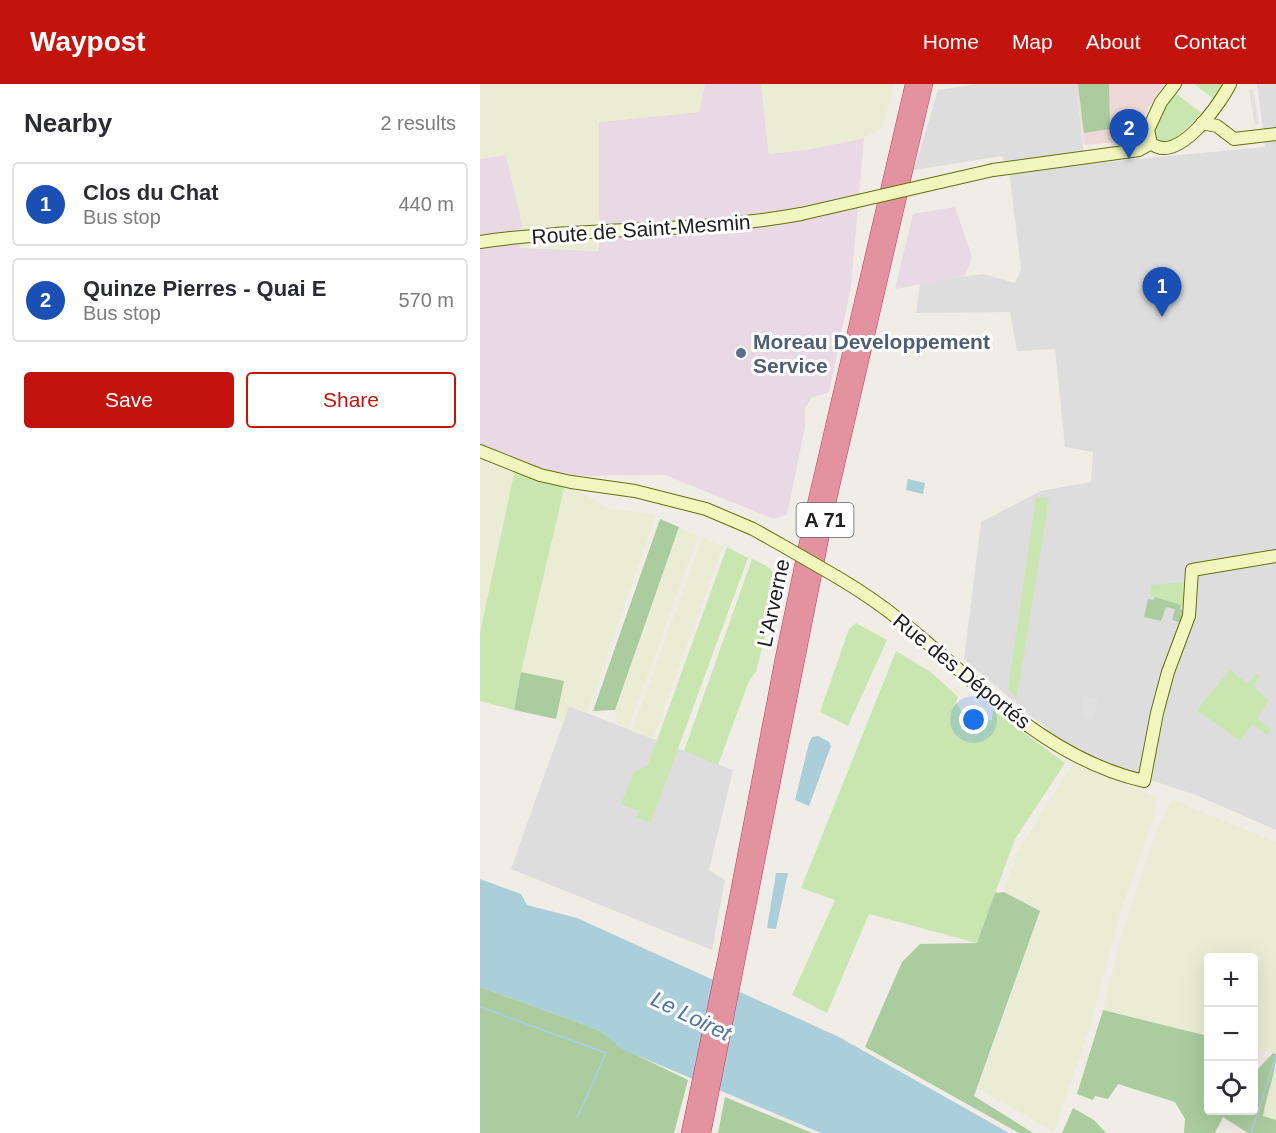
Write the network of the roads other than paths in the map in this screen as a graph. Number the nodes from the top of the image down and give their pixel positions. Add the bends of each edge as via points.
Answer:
1 (913, 84) edge
2 (925, 84) edge
3 (1175, 84) edge
4 (1230, 84) edge
5 (1206, 118) junction
6 (1276, 134) edge
7 (1151, 143) junction
8 (480, 242) edge
9 (480, 451) edge
10 (1276, 556) edge
11 (732, 957) junction
12 (701, 1109) junction
13 (689, 1133) edge
14 (703, 1133) edge

1 - 11 highway, L'Arverne / A 71 via 783,658
2 - 11 highway, L'Arverne / A 71 via 828,502
3 - 7 street via 1149,126
4 - 5 street
5 - 6 street via 1234,139
5 - 7 street, Route de Saint-Mesmin via 1171,149
7 - 8 street, Route de Saint-Mesmin, bridge via 1139,150 993,170 801,214 704,227
9 - 10 street, Rue des Déportés, bridge via 540,475 635,491 706,509 753,529 890,612 1011,713 1057,744 1101,769 1144,781 1168,672 1189,616 1192,570
11 - 12 highway, L'Arverne / A 71
12 - 13 highway, L'Arverne / A 71
12 - 14 highway, L'Arverne / A 71

